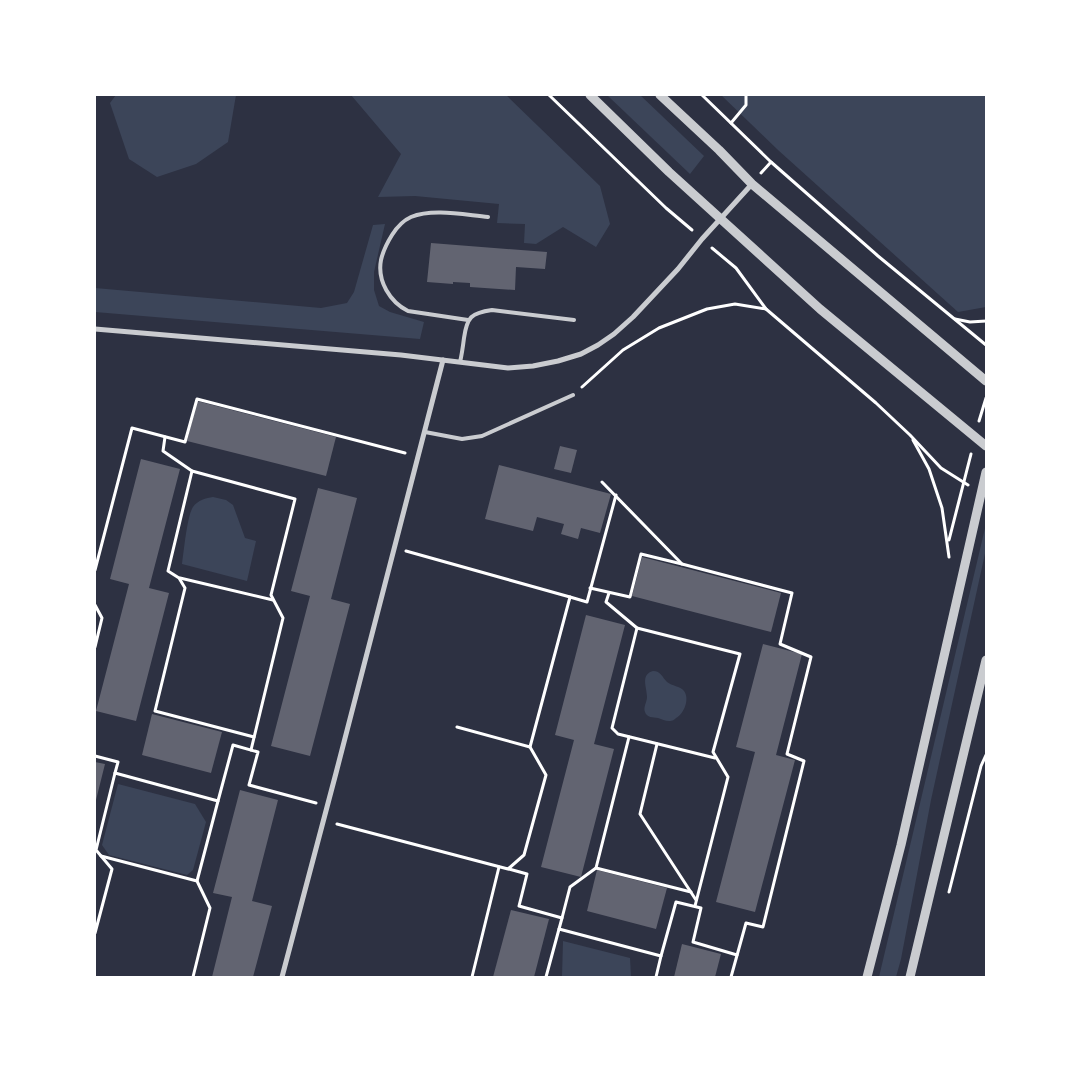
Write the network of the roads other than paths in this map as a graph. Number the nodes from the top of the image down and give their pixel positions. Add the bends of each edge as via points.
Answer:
1 (590, 95) edge
2 (660, 95) edge
3 (752, 184) junction
4 (488, 217) dead end
5 (720, 219) junction
6 (468, 320) junction
7 (574, 320) dead end
8 (95, 329) edge
9 (442, 360) junction
10 (460, 362) junction
11 (986, 381) edge
12 (573, 395) road end
13 (425, 432) junction
14 (986, 446) edge
15 (986, 472) edge
16 (986, 660) edge
17 (282, 977) edge
18 (867, 977) edge
19 (910, 977) edge

1 - 5 street
2 - 3 street
3 - 5 street
3 - 11 street
4 - 6 lane via 435,213 414,216 403,221 394,232 381,260 381,278 388,295 399,306 408,311
5 - 10 street via 633,318 581,354 533,366 508,368
5 - 14 street via 820,308
6 - 7 lane via 492,310
6 - 10 lane
8 - 9 street
9 - 10 street
9 - 13 street
12 - 13 lane via 482,436 462,438
13 - 17 street
15 - 18 street via 901,845
16 - 19 street

